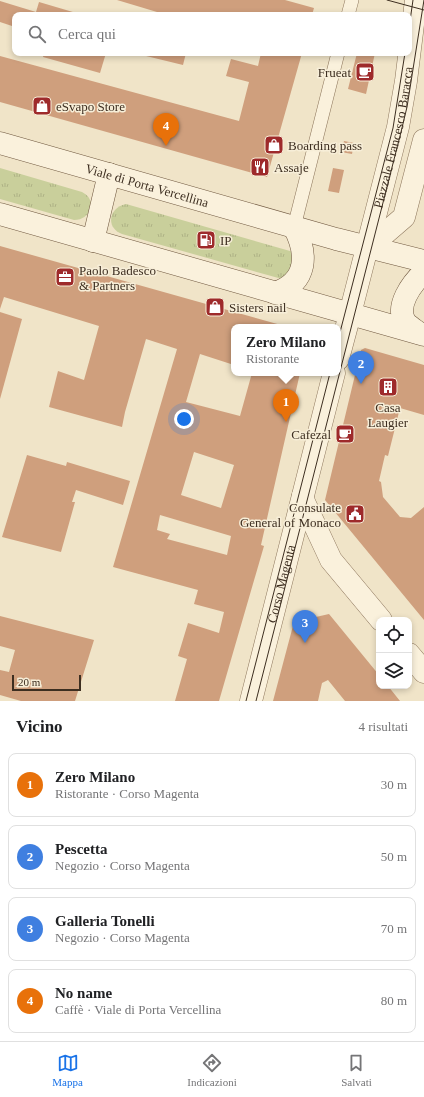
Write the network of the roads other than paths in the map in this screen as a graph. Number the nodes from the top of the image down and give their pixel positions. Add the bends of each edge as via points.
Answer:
1 (352, 0) edge
2 (415, 2) edge
3 (349, 12) edge
4 (412, 26) edge
5 (424, 36) edge
6 (337, 56) edge
7 (408, 56) edge
8 (424, 140) edge
9 (0, 143) edge
10 (109, 174) junction
11 (0, 214) edge
12 (294, 227) junction
13 (93, 241) junction
14 (368, 248) junction
15 (424, 261) edge
16 (424, 272) edge
17 (276, 293) junction
18 (350, 314) junction
19 (421, 334) edge
20 (341, 348) edge
21 (333, 376) edge
22 (303, 496) junction
23 (378, 617) edge
24 (412, 658) edge
25 (424, 672) edge
26 (251, 701) edge

1 - 3 lane
2 - 4 main road, Piazzale Francesco Baracca
2 - 5 main road, Piazzale Francesco Baracca
6 - 12 lane
7 - 14 main road, Piazzale Francesco Baracca via 402,105
8 - 14 main road, Piazzale Francesco Baracca via 404,217
9 - 10 main road, Viale di Porta Vercellina
10 - 12 main road, Viale di Porta Vercellina
10 - 13 main road
11 - 13 main road
12 - 14 main road
12 - 17 main road via 302,248 302,269 292,284
13 - 17 main road
14 - 15 main road
14 - 18 main road, Piazzale Francesco Baracca
16 - 19 main road via 409,290 403,316 406,323
17 - 18 main road
18 - 19 main road
18 - 20 main road
21 - 22 main road, Corso Magenta
22 - 23 main road via 331,560
22 - 26 main road, Corso Magenta
24 - 25 main road

